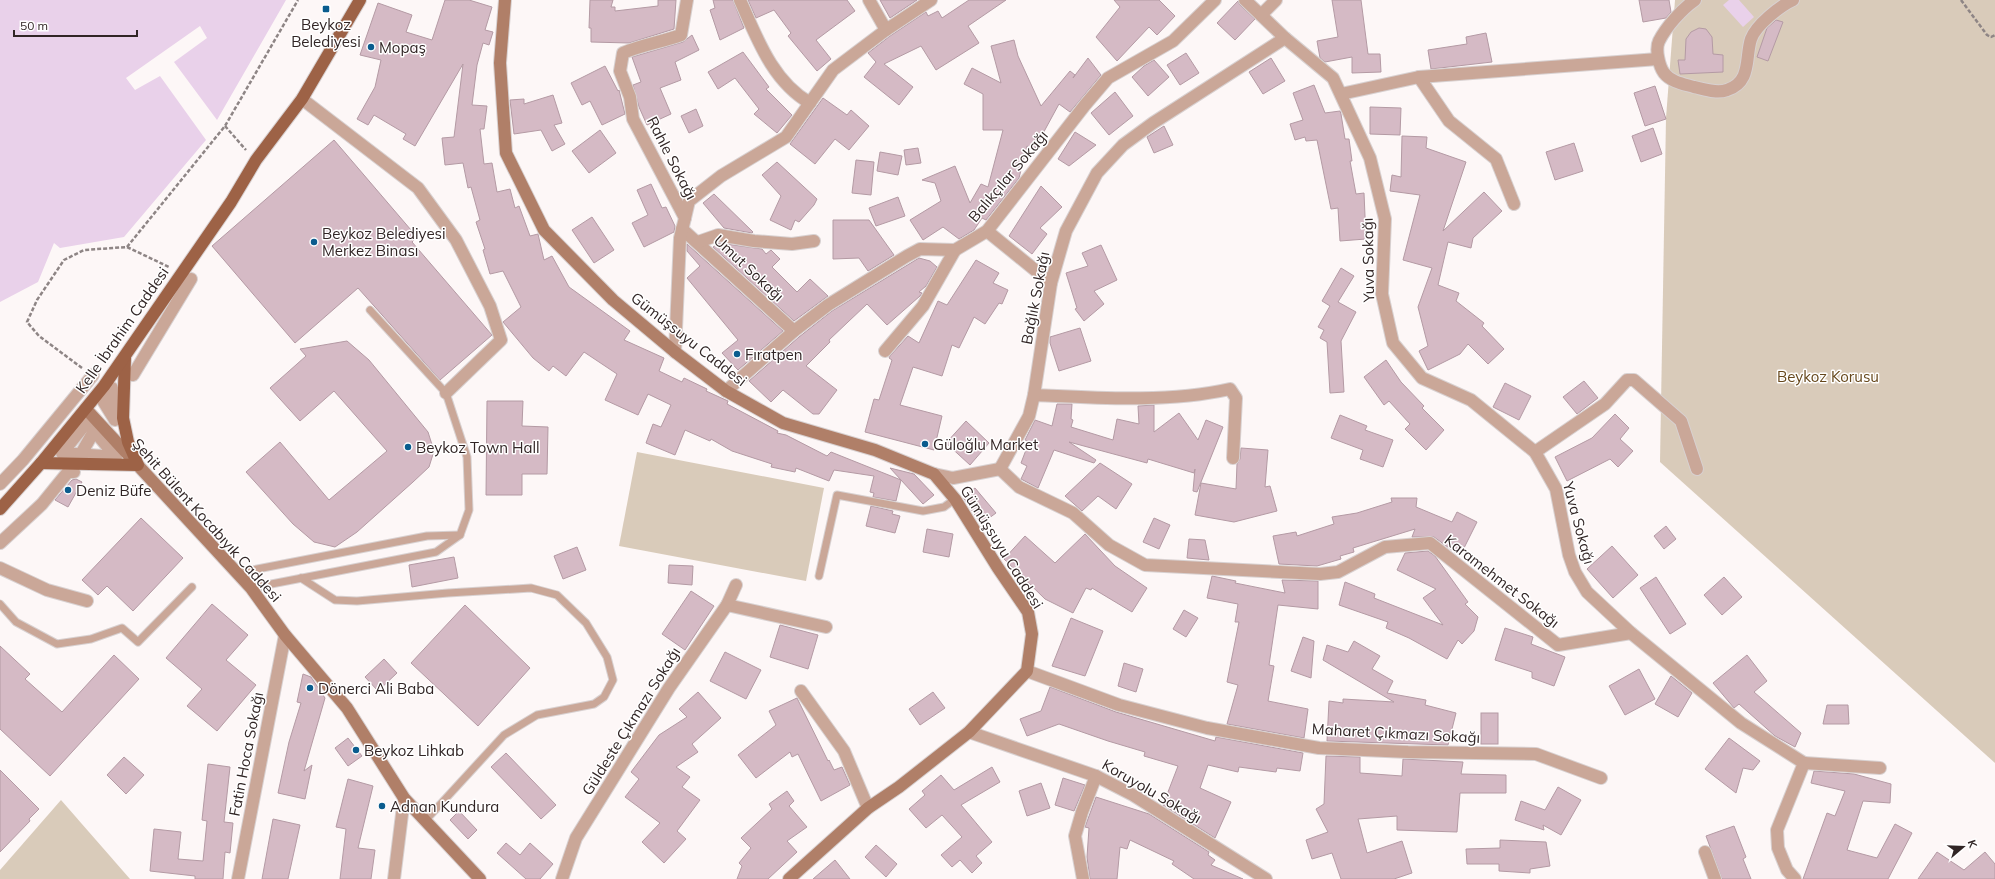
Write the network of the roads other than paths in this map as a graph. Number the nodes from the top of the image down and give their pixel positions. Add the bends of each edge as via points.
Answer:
1 (360, 0) edge
2 (505, 0) edge
3 (687, 0) edge
4 (740, 0) edge
5 (868, 0) edge
6 (931, 0) edge
7 (1215, 0) edge
8 (1245, 0) edge
9 (1276, 0) edge
10 (1695, 0) edge
11 (1793, 0) edge
12 (1261, 15) junction
13 (886, 30) junction
14 (1285, 38) junction
15 (1658, 59) junction
16 (1418, 77) junction
17 (1340, 94) junction
18 (302, 99) junction
19 (810, 103) junction
20 (1514, 204) dead end
21 (683, 224) junction
22 (987, 230) junction
23 (814, 241) dead end
24 (698, 242) junction
25 (955, 250) junction
26 (187, 276) junction
27 (1051, 283) junction
28 (370, 310) dead end
29 (794, 331) junction
30 (885, 351) dead end
31 (675, 352) junction
32 (125, 357) junction
33 (92, 375) road end
34 (133, 375) dead end
35 (726, 391) junction
36 (446, 393) junction
37 (1034, 395) junction
38 (86, 408) junction
39 (94, 431) junction
40 (1535, 452) junction
41 (81, 454) junction
42 (1233, 458) dead end
43 (41, 463) junction
44 (138, 465) junction
45 (1697, 469) dead end
46 (1000, 470) junction
47 (74, 472) dead end
48 (934, 474) junction
49 (0, 484) edge
50 (956, 499) junction
51 (0, 509) edge
52 (460, 535) junction
53 (0, 543) edge
54 (0, 568) edge
55 (237, 573) junction
56 (819, 576) dead end
57 (301, 578) junction
58 (736, 585) dead end
59 (192, 587) dead end
60 (251, 588) junction
61 (88, 601) dead end
62 (0, 604) edge
63 (726, 605) junction
64 (826, 627) dead end
65 (1631, 633) junction
66 (285, 635) junction
67 (1027, 670) junction
68 (801, 690) dead end
69 (969, 732) junction
70 (1804, 763) junction
71 (1880, 768) dead end
72 (1096, 776) junction
73 (1601, 778) dead end
74 (404, 798) junction
75 (868, 808) junction
76 (426, 821) junction
77 (1704, 852) dead end
78 (238, 879) edge
79 (394, 879) edge
80 (480, 879) edge
81 (562, 879) edge
82 (790, 879) edge
83 (1083, 879) edge
84 (1266, 879) edge
85 (1715, 879) edge
86 (1795, 879) edge

1 - 18 main road, Kelle İbrahim Caddesi
2 - 31 street, Gümüşsuyu Caddesi via 500,63 506,153 544,230 613,300
3 - 21 street, Rahle Sokağı via 682,35 634,48 623,54 620,71 630,97 633,118
4 - 19 street via 778,76 800,98
5 - 13 street
6 - 13 street
7 - 22 street, Balıkçılar Sokağı via 1173,41 1108,78
8 - 12 street, Yuva Sokağı
9 - 12 street
10 - 15 street via 1658,42
11 - 15 street via 1760,26 1751,39 1747,68 1742,78 1726,90 1710,91 1676,82 1664,73
12 - 14 street, Yuva Sokağı
13 - 19 street via 833,70
14 - 17 street, Yuva Sokağı via 1333,78
14 - 27 street, Bağlık Sokağı via 1123,145 1097,173 1066,231
15 - 16 street
16 - 17 street
16 - 20 street via 1449,121 1496,159
17 - 40 street, Yuva Sokağı via 1370,158 1385,219 1382,294 1393,343 1422,378 1471,400
18 - 26 main road, Kelle İbrahim Caddesi via 256,160
18 - 36 street via 418,188 456,240 490,306 502,340
19 - 21 street via 786,137 721,176 689,201
21 - 24 street, Umut Sokağı
21 - 31 street via 676,297
22 - 25 street, Balıkçılar Sokağı
22 - 27 street
23 - 24 street via 792,244 718,235
24 - 29 street, Umut Sokağı
25 - 29 street via 920,249 828,305
25 - 30 street via 923,306
26 - 32 main road, Kelle İbrahim Caddesi
26 - 34 street, Kelle İbrahim Caddesi
27 - 37 street, Bağlık Sokağı
28 - 36 lane
29 - 35 street
31 - 35 street, Gümüşsuyu Caddesi
32 - 38 main road, Kelle İbrahim Caddesi
32 - 44 main road via 123,418 128,442
33 - 49 street, Kelle İbrahim Caddesi via 28,455
35 - 48 street, Gümüşsuyu Caddesi via 783,423 875,450
36 - 52 lane via 467,457 469,510
37 - 42 street via 1162,397 1205,395 1230,389 1236,398
37 - 46 street, Bağlık Sokağı via 1029,416
38 - 43 main road, Kelle İbrahim Caddesi
38 - 44 street, Şehit Bülent Kocabıyık Caddesi
39 - 41 street
39 - 41 street via 116,457
39 - 41 street via 87,422 62,453
40 - 45 street via 1605,404 1627,380 1634,380 1681,421
40 - 65 street, Yuva Sokağı via 1556,489 1569,556 1575,572 1587,592
43 - 44 main road
43 - 51 main road, Kelle İbrahim Caddesi
44 - 55 street, Şehit Bülent Kocabıyık Caddesi
46 - 48 street via 953,478
46 - 65 street, Karamehmet Sokağı via 1019,486 1073,513 1109,545 1145,565 1320,574 1338,572 1384,547 1430,543 1558,645
47 - 53 street via 68,472 42,504
48 - 50 street, Gümüşsuyu Caddesi
50 - 56 lane via 937,509 923,511 837,495
50 - 67 street, Gümüşsuyu Caddesi via 1028,612 1032,634
52 - 55 lane via 427,536
52 - 57 lane via 436,552
54 - 61 street via 47,590
55 - 60 street, Şehit Bülent Kocabıyık Caddesi
57 - 60 lane
57 - 76 lane via 336,600 357,602 531,588 557,595 586,623 607,657 613,680 604,696 594,704 537,715 504,735
58 - 63 street, Güldeste Çıkmazı Sokağı
59 - 62 lane via 138,642 122,628 91,639 57,644 16,622
60 - 66 street, Şehit Bülent Kocabıyık Caddesi
63 - 64 street
63 - 81 street, Güldeste Çıkmazı Sokağı via 669,688 576,838
65 - 70 street via 1741,723
66 - 74 street, Şehit Bülent Kocabıyık Caddesi via 347,708
66 - 78 street, Fatin Hoca Sokağı
67 - 69 street
67 - 73 street, Maharet Çıkmazı Sokağı via 1119,705 1207,728 1319,748 1536,754
68 - 75 street via 844,751
69 - 72 street, Koruyolu Sokağı
69 - 75 street
70 - 71 street
70 - 86 street via 1777,830 1778,848 1787,870
72 - 83 street via 1075,836
72 - 84 street, Koruyolu Sokağı via 1132,795
74 - 76 street, Şehit Bülent Kocabıyık Caddesi
74 - 79 street
75 - 82 street
76 - 80 street, Şehit Bülent Kocabıyık Caddesi
77 - 85 street

